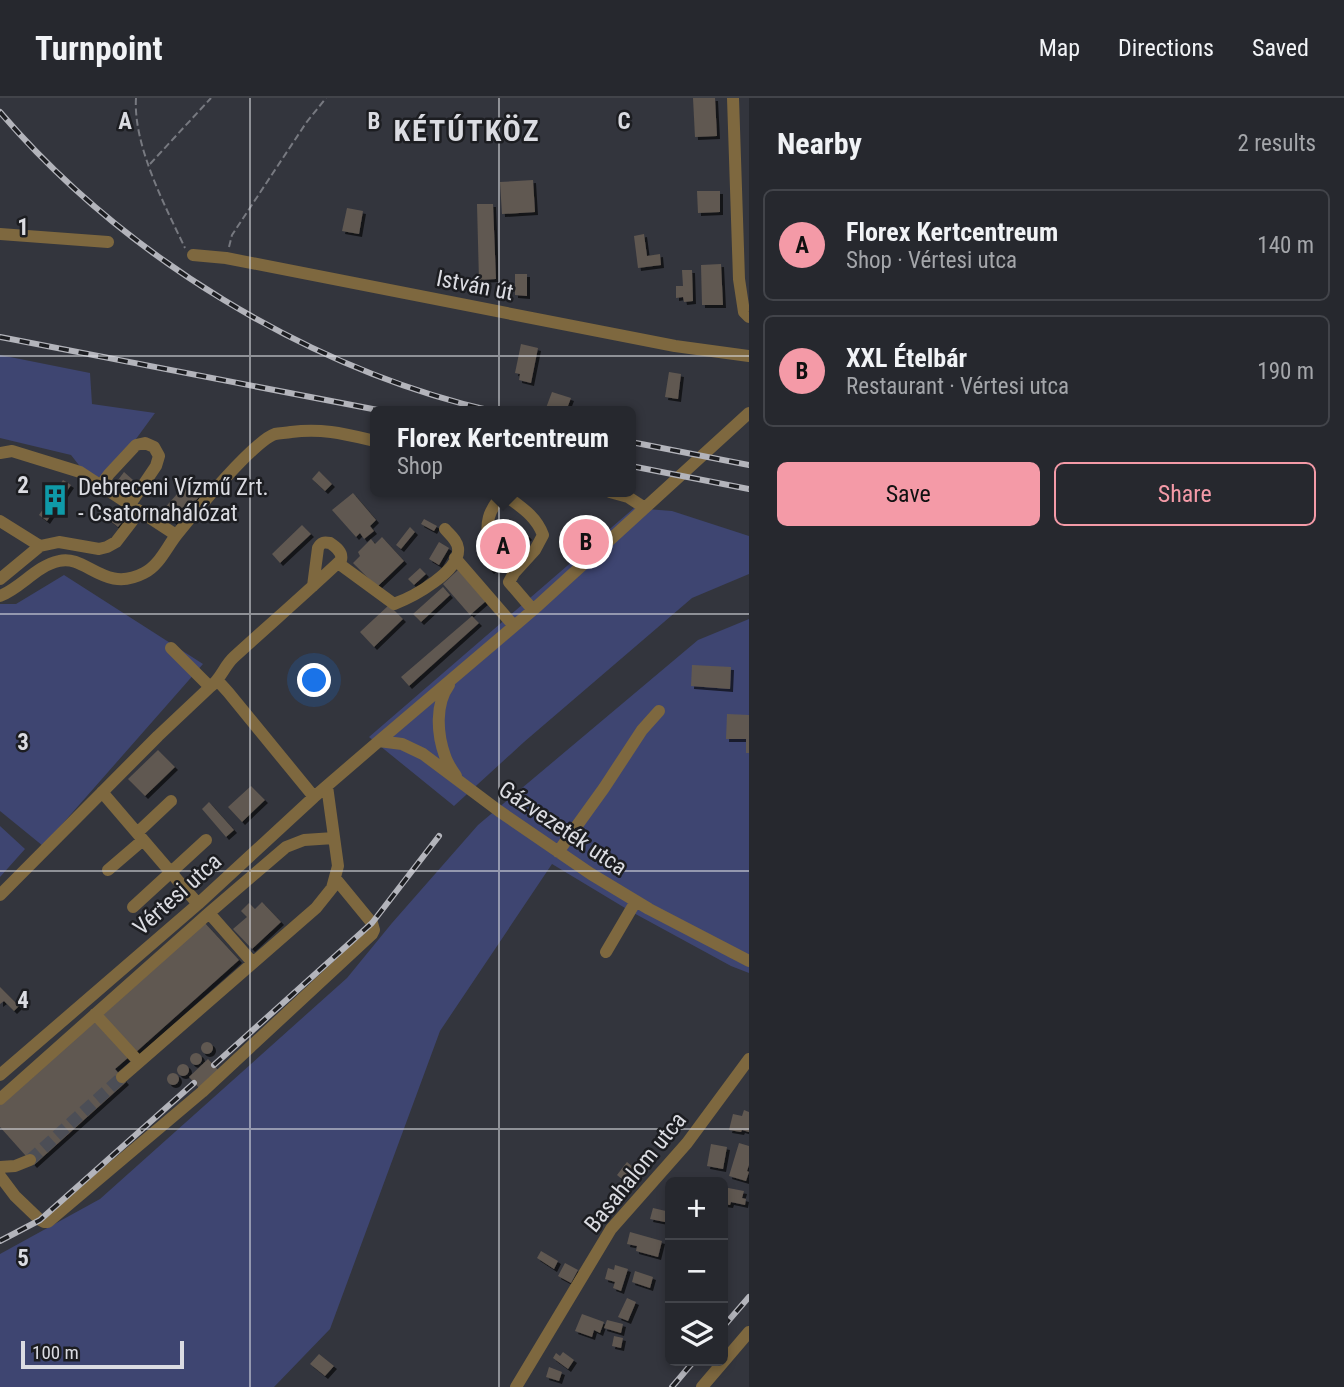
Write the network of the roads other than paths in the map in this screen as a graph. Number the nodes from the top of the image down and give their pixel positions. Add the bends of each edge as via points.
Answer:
1 (733, 98) edge
2 (0, 234) edge
3 (108, 242) dead end
4 (193, 255) road end
5 (749, 317) edge
6 (749, 356) edge
7 (749, 413) edge
8 (370, 440) edge
9 (0, 453) edge
10 (101, 485) junction
11 (628, 497) edge
12 (645, 508) junction
13 (134, 509) junction
14 (0, 521) edge
15 (445, 529) dead end
16 (176, 536) junction
17 (488, 537) dead end
18 (40, 546) junction
19 (455, 558) junction
20 (338, 562) junction
21 (0, 579) edge
22 (313, 586) junction
23 (0, 596) edge
24 (533, 610) junction
25 (514, 626) junction
26 (171, 648) dead end
27 (458, 673) junction
28 (214, 684) junction
29 (659, 711) dead end
30 (379, 741) junction
31 (458, 780) junction
32 (327, 786) junction
33 (102, 792) junction
34 (314, 797) junction
35 (171, 801) dead end
36 (140, 836) junction
37 (334, 838) junction
38 (206, 840) dead end
39 (558, 852) junction
40 (108, 870) dead end
41 (171, 872) junction
42 (335, 878) junction
43 (0, 895) edge
44 (636, 901) junction
45 (198, 904) junction
46 (133, 907) dead end
47 (209, 913) junction
48 (606, 952) dead end
49 (749, 961) edge
50 (253, 963) junction
51 (95, 1014) junction
52 (749, 1059) edge
53 (139, 1062) junction
54 (0, 1075) edge
55 (122, 1077) tunnel mouth
56 (0, 1099) edge
57 (30, 1160) tunnel mouth
58 (15, 1166) junction
59 (0, 1167) edge
60 (4, 1180) edge
61 (749, 1332) edge
62 (516, 1387) edge
63 (702, 1387) edge

1 - 5 street via 739,279 744,312
2 - 3 street
4 - 6 street, István út
7 - 12 street, Vértesi utca
8 - 16 street via 329,431 274,435 255,448
9 - 10 street via 12,452 80,472
10 - 13 street
10 - 13 street via 136,445 150,444 158,461
11 - 12 street
12 - 24 street, Vértesi utca
13 - 16 street
13 - 18 street via 116,542 107,547 59,542
14 - 18 street
15 - 19 street via 456,541
16 - 23 street via 157,563 130,579 112,579 72,560 60,561
17 - 24 street via 491,509 498,500 509,498 539,525 543,535 509,582
18 - 21 street
19 - 20 street via 434,583 394,604
19 - 25 street
20 - 22 street
20 - 22 street via 342,557 336,547 330,542 320,544
22 - 28 street via 230,660
24 - 25 street, Vértesi utca
25 - 27 street, Vértesi utca
26 - 28 street
27 - 30 street, Vértesi utca
27 - 31 street, Gázvezeték utca via 445,691 439,726 445,757
28 - 33 street
28 - 34 street via 222,684
29 - 39 street
30 - 31 street via 402,744 423,754
30 - 32 street, Vértesi utca
31 - 39 street, Gázvezeték utca
32 - 34 street, Vértesi utca
32 - 37 street
33 - 36 street
33 - 43 street
34 - 45 street, Vértesi utca
35 - 36 street
36 - 40 street
36 - 41 street
37 - 42 street
37 - 47 street via 304,840 286,847
38 - 41 street
39 - 44 street, Gázvezeték utca
41 - 45 street
41 - 46 street
42 - 50 street via 316,908
42 - 60 street via 374,930 202,1092 48,1222 40,1220
44 - 48 street
44 - 49 street, Gázvezeték utca
45 - 54 street, Vértesi utca
47 - 50 street
47 - 51 street
50 - 53 street
51 - 53 street
51 - 56 street
52 - 62 street, Basahalom utca via 687,1143 611,1229
53 - 55 street
57 - 58 street
58 - 59 street
58 - 60 street
61 - 63 street

